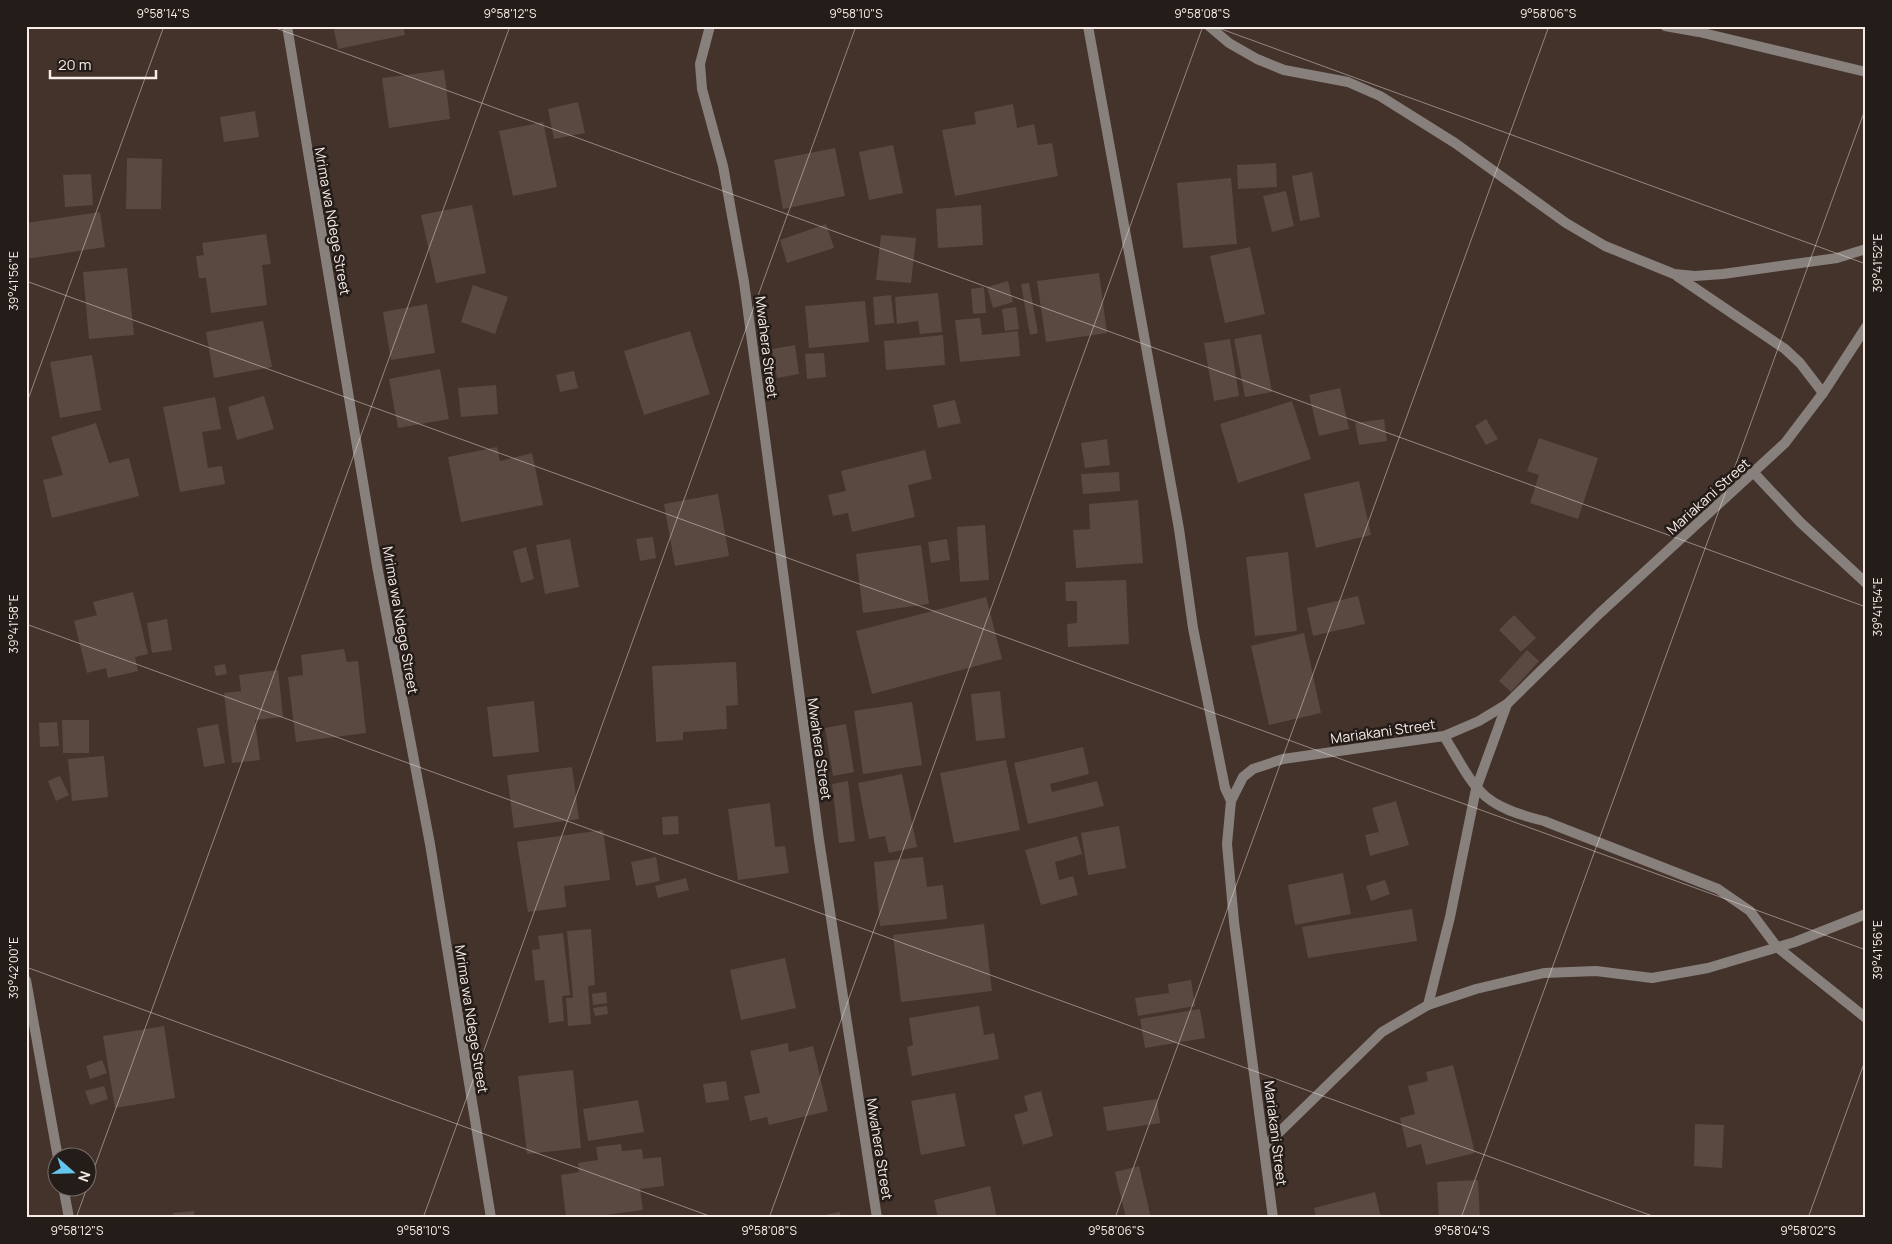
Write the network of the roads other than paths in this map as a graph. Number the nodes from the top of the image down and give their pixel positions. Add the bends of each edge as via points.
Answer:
1 (287, 26) edge
2 (710, 26) edge
3 (1088, 26) edge
4 (1209, 26) edge
5 (1665, 26) edge
6 (1866, 72) edge
7 (1866, 249) edge
8 (1674, 274) junction
9 (1866, 327) edge
10 (1823, 393) junction
11 (1754, 473) junction
12 (1866, 583) edge
13 (1507, 704) junction
14 (1444, 736) junction
15 (1476, 789) junction
16 (1232, 801) junction
17 (1866, 914) edge
18 (1777, 947) junction
19 (26, 980) edge
20 (1428, 1005) junction
21 (1866, 1018) edge
22 (56, 1146) edge
23 (1264, 1147) junction
24 (65, 1196) edge
25 (69, 1218) edge
26 (491, 1218) edge
27 (877, 1218) edge
28 (1273, 1218) edge

1 - 26 street, Mrima wa Ndege Street via 376,556 430,844
2 - 27 street, Mwahera Street via 700,64 702,89 723,166 744,282 818,840
3 - 16 street via 1179,529 1193,628 1225,788
4 - 8 street via 1229,43 1257,59 1284,70 1348,82 1380,96 1455,143 1566,223 1640,262
5 - 6 street
7 - 8 street via 1836,258 1732,272 1696,276
8 - 10 street via 1785,349
9 - 10 street, Mariakani Street
10 - 11 street, Mariakani Street via 1785,443
11 - 12 street via 1800,522
11 - 13 street, Mariakani Street via 1600,613
13 - 14 street, Mariakani Street
13 - 15 street
14 - 15 street
14 - 16 street, Mariakani Street via 1283,759 1253,769 1243,778
15 - 18 street via 1492,804 1515,814 1544,821 1718,889 1750,911
15 - 20 street via 1450,918
16 - 23 street, Mariakani Street via 1227,844 1234,922
17 - 18 street
18 - 20 street via 1708,968 1652,978 1596,971 1544,973 1476,989
18 - 21 street
19 - 22 street
20 - 23 street via 1382,1032
23 - 28 street, Mariakani Street
24 - 25 street

